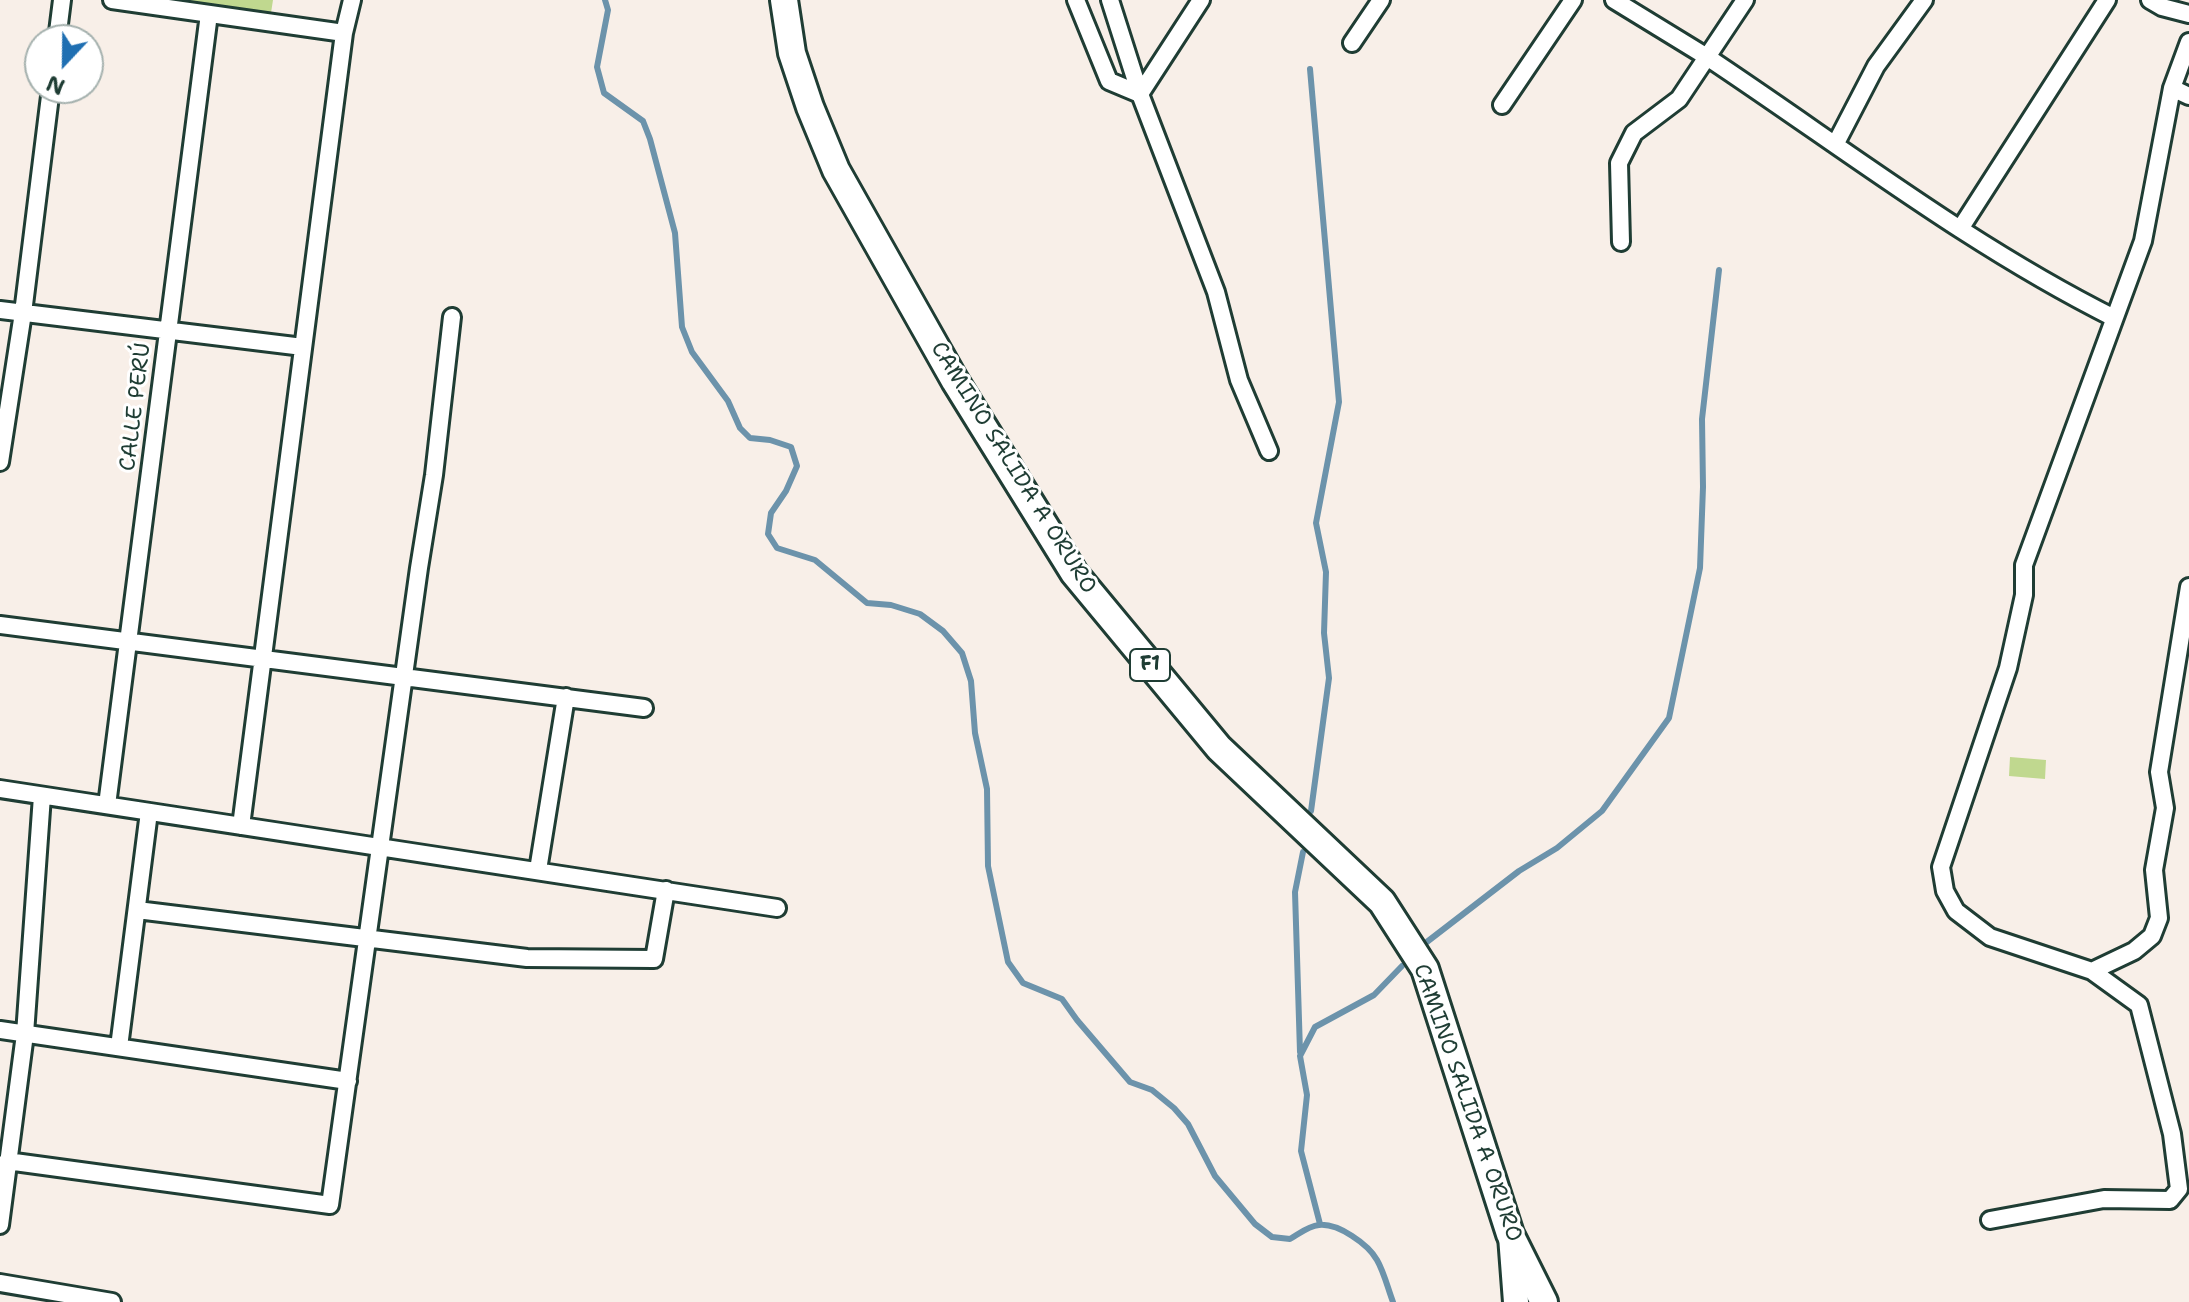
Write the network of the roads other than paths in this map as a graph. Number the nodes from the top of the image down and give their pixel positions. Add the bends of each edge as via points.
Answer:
1 (62, 0) edge
2 (112, 0) edge
3 (352, 0) edge
4 (784, 0) edge
5 (1076, 0) edge
6 (1110, 0) edge
7 (1201, 0) edge
8 (1381, 0) edge
9 (1573, 0) edge
10 (1614, 0) edge
11 (1745, 0) edge
12 (1924, 0) edge
13 (2107, 0) edge
14 (2150, 0) edge
15 (209, 14) junction
16 (2189, 14) edge
17 (59, 24) edge
18 (344, 33) junction
19 (2189, 42) edge
20 (1352, 43) dead end
21 (1707, 57) junction
22 (2172, 88) junction
23 (1140, 94) junction
24 (2189, 96) edge
25 (49, 104) edge
26 (1502, 105) dead end
27 (1836, 143) junction
28 (1960, 229) junction
29 (1621, 242) dead end
30 (0, 310) edge
31 (23, 313) junction
32 (452, 317) dead end
33 (2114, 318) junction
34 (168, 330) junction
35 (303, 347) junction
36 (1269, 451) dead end
37 (0, 462) edge
38 (2189, 587) edge
39 (0, 625) edge
40 (128, 641) junction
41 (263, 658) junction
42 (404, 675) junction
43 (566, 697) junction
44 (644, 708) dead end
45 (0, 789) edge
46 (42, 796) junction
47 (107, 805) junction
48 (149, 812) junction
49 (241, 826) junction
50 (380, 847) junction
51 (538, 870) junction
52 (666, 890) junction
53 (777, 908) dead end
54 (137, 910) junction
55 (367, 938) junction
56 (2092, 971) junction
57 (0, 1030) edge
58 (25, 1034) junction
59 (119, 1047) junction
60 (348, 1081) junction
61 (7, 1161) junction
62 (1990, 1220) dead end
63 (0, 1225) edge
64 (1510, 1234) junction
65 (0, 1283) edge
66 (112, 1302) edge
67 (1516, 1302) edge
68 (1544, 1302) edge

1 - 17 street
2 - 15 street
3 - 18 street
4 - 64 highway, CAMINO SALIDA A ORURO / F1 via 792,53 836,170 955,381 1074,573 1219,748 1382,902 1425,969
5 - 23 street via 1109,81
6 - 23 street
7 - 23 street
8 - 20 street
9 - 26 street
10 - 21 street
11 - 21 street
12 - 27 street via 1876,66
13 - 28 street
14 - 16 street
15 - 18 street
15 - 34 street, CALLE PERÚ
18 - 35 street
19 - 22 street
21 - 27 street
21 - 29 street via 1679,99 1634,133 1619,163
22 - 24 street
22 - 33 street via 2143,241
23 - 36 street via 1216,292 1239,380
25 - 31 street
27 - 28 street
28 - 33 street
30 - 31 street
31 - 34 street
31 - 37 street
32 - 42 street
33 - 56 street via 2024,565 2024,595 2008,668 1941,867 1956,911 1990,937
34 - 35 street
34 - 40 street, CALLE PERÚ
35 - 41 street
38 - 56 street via 2159,772 2165,808 2154,870 2159,918 2152,936 2134,951
39 - 40 street
40 - 41 street
40 - 47 street, CALLE PERÚ
41 - 42 street
41 - 49 street
42 - 43 street
42 - 50 street
43 - 44 street
43 - 51 street
45 - 46 street
46 - 47 street
46 - 58 street
47 - 48 street
48 - 49 street
48 - 54 street
49 - 50 street
50 - 51 street
50 - 55 street
51 - 52 street
52 - 53 street
52 - 55 street via 654,959 527,958
54 - 55 street
54 - 59 street
55 - 60 street
56 - 62 street via 2139,1005 2172,1134 2179,1189 2170,1200 2104,1199
57 - 58 street
58 - 59 street
58 - 61 street
59 - 60 street
60 - 61 street via 330,1205
61 - 63 street
64 - 67 main road
64 - 68 highway, CAMINO SALIDA A ORURO / F1
65 - 66 street

